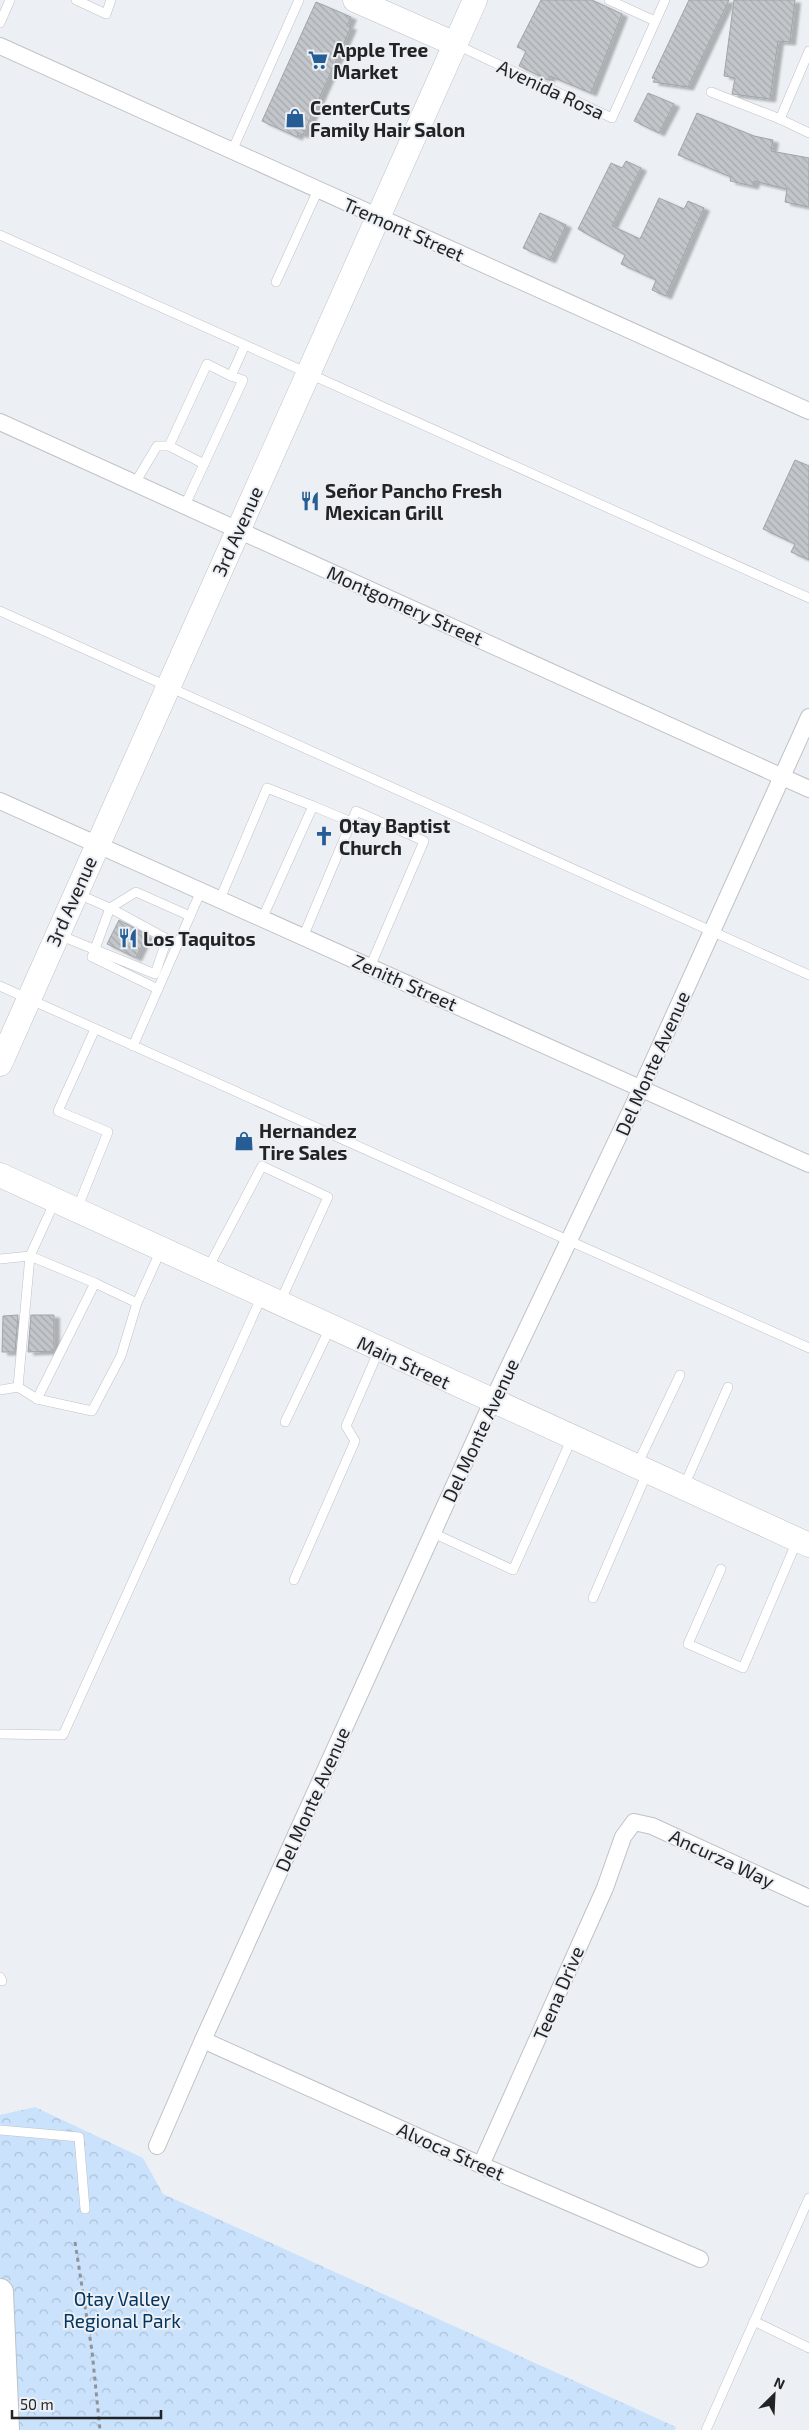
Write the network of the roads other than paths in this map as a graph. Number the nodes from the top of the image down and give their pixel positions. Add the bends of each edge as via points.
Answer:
1 (10, 0) edge
2 (76, 0) edge
3 (111, 0) edge
4 (299, 0) edge
5 (355, 0) edge
6 (475, 0) edge
7 (609, 0) edge
8 (665, 0) edge
9 (382, 5) edge
10 (655, 21) junction
11 (0, 23) edge
12 (455, 44) junction
13 (0, 46) edge
14 (809, 51) edge
15 (711, 92) dead end
16 (780, 119) junction
17 (809, 133) edge
18 (232, 151) junction
19 (318, 190) junction
20 (377, 217) junction
21 (0, 235) edge
22 (276, 282) dead end
23 (245, 345) junction
24 (308, 373) junction
25 (231, 376) junction
26 (809, 411) edge
27 (0, 422) edge
28 (169, 446) junction
29 (204, 464) junction
30 (135, 483) junction
31 (185, 505) junction
32 (238, 529) junction
33 (809, 598) edge
34 (0, 610) edge
35 (167, 687) junction
36 (809, 717) edge
37 (781, 776) junction
38 (809, 788) edge
39 (0, 801) edge
40 (313, 806) junction
41 (351, 822) junction
42 (97, 844) junction
43 (200, 891) junction
44 (75, 893) junction
45 (220, 899) junction
46 (110, 908) junction
47 (190, 916) junction
48 (262, 919) junction
49 (712, 931) junction
50 (56, 934) junction
51 (304, 937) junction
52 (95, 950) junction
53 (370, 967) junction
54 (809, 975) edge
55 (0, 986) edge
56 (158, 989) junction
57 (28, 999) junction
58 (95, 1029) junction
59 (133, 1046) junction
60 (0, 1064) edge
61 (641, 1088) junction
62 (809, 1164) edge
63 (0, 1175) edge
64 (56, 1201) junction
65 (77, 1210) junction
66 (570, 1240) junction
67 (162, 1250) junction
68 (30, 1256) junction
69 (0, 1259) edge
70 (207, 1270) junction
71 (95, 1283) junction
72 (271, 1300) junction
73 (137, 1303) junction
74 (330, 1327) junction
75 (809, 1348) edge
76 (379, 1350) junction
77 (680, 1375) dead end
78 (18, 1387) junction
79 (728, 1387) dead end
80 (0, 1390) edge
81 (37, 1399) junction
82 (492, 1402) junction
83 (285, 1422) dead end
84 (572, 1438) junction
85 (642, 1470) junction
86 (682, 1488) junction
87 (432, 1533) junction
88 (803, 1543) edge
89 (721, 1569) dead end
90 (294, 1580) dead end
91 (592, 1598) dead end
92 (0, 1734) edge
93 (634, 1822) joint
94 (809, 1898) edge
95 (203, 2040) junction
96 (0, 2130) edge
97 (158, 2146) dead end
98 (482, 2165) junction
99 (809, 2198) edge
100 (85, 2208) dead end
101 (700, 2259) dead end
102 (0, 2292) edge
103 (754, 2321) junction
104 (809, 2348) edge
105 (6, 2430) edge
106 (706, 2430) edge

1 - 11 lane
2 - 3 lane via 106,14
4 - 18 lane
5 - 9 main road
6 - 12 main road, 3rd Avenue
7 - 10 lane
8 - 10 lane, Avenida Rosa
9 - 12 main road
10 - 12 lane, Avenida Rosa via 612,118
12 - 20 main road, 3rd Avenue
13 - 18 street, Tremont Street
14 - 16 lane
15 - 16 lane
16 - 17 lane
18 - 19 street, Tremont Street
19 - 20 street, Tremont Street
19 - 22 lane
20 - 24 main road, 3rd Avenue
20 - 26 street, Tremont Street
21 - 23 lane
23 - 24 lane
23 - 25 lane
24 - 32 main road, 3rd Avenue
24 - 33 lane
25 - 28 lane via 207,364
25 - 29 lane via 243,380
27 - 30 street, Montgomery Street
28 - 29 lane
28 - 30 lane via 157,446
29 - 31 lane
30 - 31 street, Montgomery Street
31 - 32 street, Montgomery Street
32 - 35 main road, 3rd Avenue
32 - 37 street, Montgomery Street
34 - 35 lane
35 - 42 main road, 3rd Avenue
35 - 49 lane
36 - 37 street, Del Monte Avenue
37 - 38 street, Montgomery Street
37 - 49 street, Del Monte Avenue
39 - 42 street, Zenith Street
40 - 41 lane
40 - 45 lane via 268,788
40 - 48 lane
41 - 51 lane
41 - 53 lane via 356,811 424,841
42 - 43 street, Zenith Street
42 - 44 main road, 3rd Avenue
43 - 45 street, Zenith Street
43 - 47 lane
44 - 46 lane
44 - 50 main road, 3rd Avenue
45 - 48 street, Zenith Street
46 - 47 lane via 136,892
46 - 52 lane
46 - 52 lane via 167,938 155,974
47 - 56 lane
48 - 51 street, Zenith Street
49 - 54 lane
49 - 61 street, Del Monte Avenue
50 - 52 lane
50 - 57 main road, 3rd Avenue
51 - 53 street, Zenith Street
52 - 56 lane via 92,957
53 - 61 street, Zenith Street
55 - 57 lane
56 - 59 lane
57 - 58 lane
57 - 60 main road, 3rd Avenue
58 - 59 lane
58 - 65 lane via 58,1111 108,1132
59 - 66 lane
61 - 62 street, Zenith Street
61 - 66 street, Del Monte Avenue
63 - 64 main road, Main Street
64 - 65 main road, Main Street
64 - 68 lane
65 - 67 main road, Main Street
66 - 75 lane
66 - 82 street, Del Monte Avenue
67 - 70 main road, Main Street
67 - 73 lane
68 - 69 lane
68 - 71 lane
68 - 78 lane
70 - 72 main road, Main Street
70 - 72 lane via 262,1166 328,1197
71 - 73 lane
71 - 81 lane
72 - 74 main road, Main Street
72 - 92 lane via 63,1735
73 - 81 lane via 121,1356 92,1411
74 - 76 main road, Main Street
74 - 83 lane
76 - 82 main road, Main Street
76 - 90 lane via 346,1426 355,1441
77 - 85 lane
78 - 80 lane
78 - 81 lane
79 - 86 lane
82 - 84 main road, Main Street
82 - 87 street, Del Monte Avenue
84 - 85 main road, Main Street
84 - 87 lane via 513,1570
85 - 86 main road, Main Street
85 - 91 lane
86 - 88 main road, Main Street
87 - 95 street, Del Monte Avenue
88 - 89 lane via 743,1668 688,1644
93 - 94 street, Ancurza Way via 652,1826
93 - 98 street, Teena Drive via 623,1837 605,1888
95 - 97 street, Del Monte Avenue
95 - 98 street, Alvoca Street
96 - 100 lane via 80,2137
98 - 101 street, Alvoca Street
99 - 103 lane
102 - 105 main road
103 - 104 lane
103 - 106 lane

